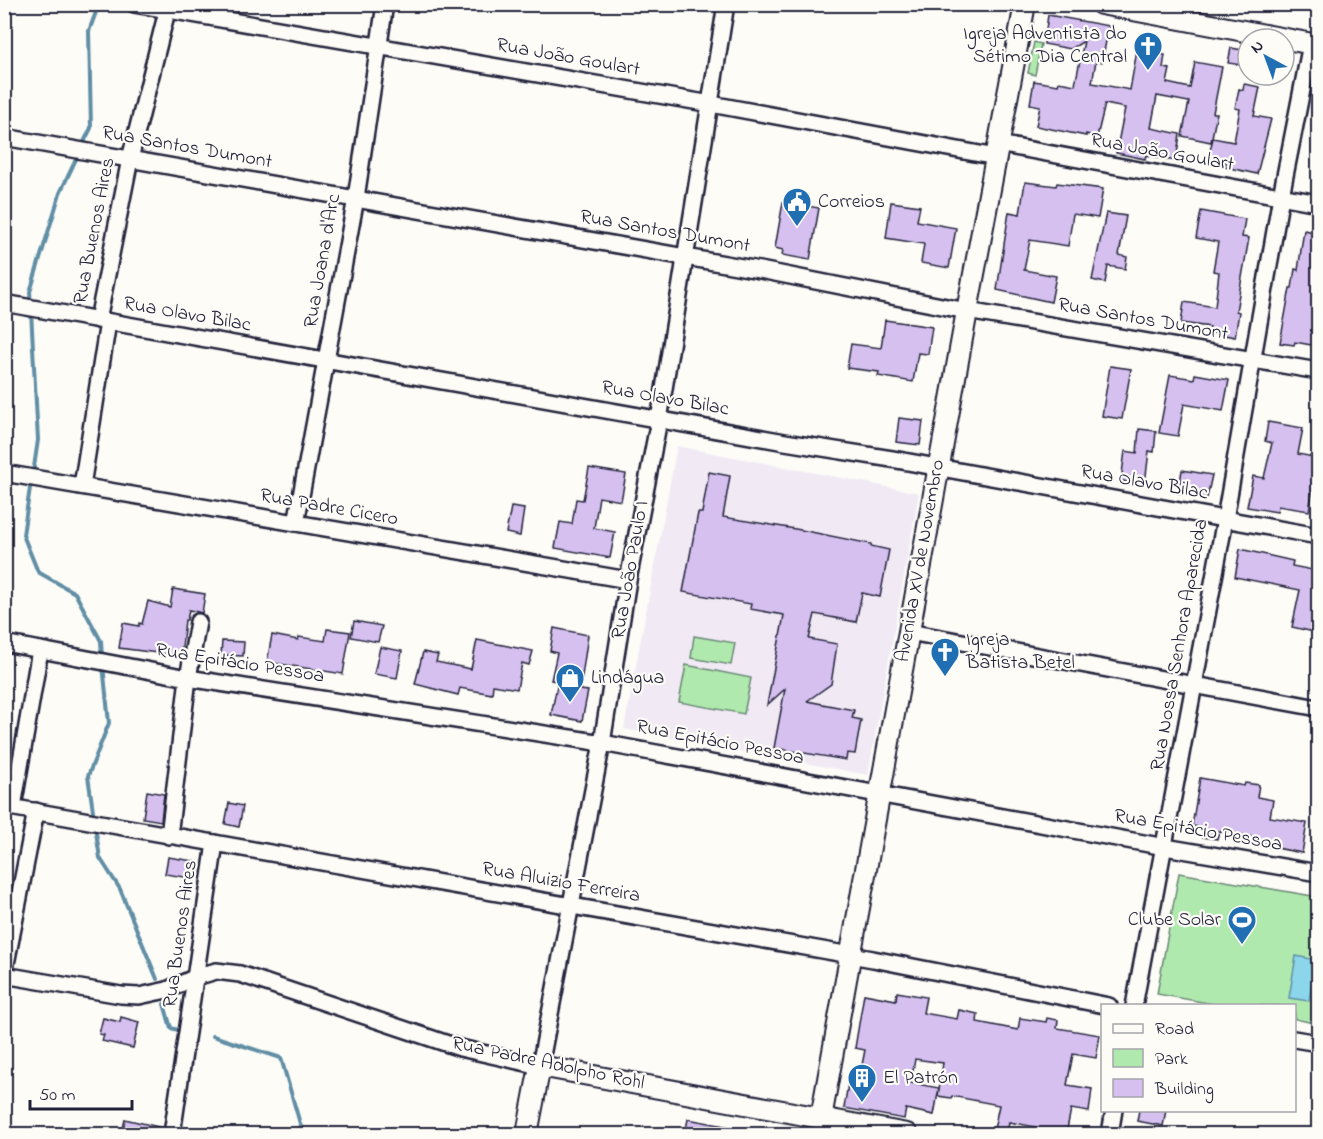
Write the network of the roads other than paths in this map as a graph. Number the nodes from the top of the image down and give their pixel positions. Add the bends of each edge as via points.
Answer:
1 (134, 4) edge
2 (385, 4) edge
3 (726, 4) edge
4 (1024, 4) edge
5 (1101, 4) edge
6 (167, 11) junction
7 (1315, 45) edge
8 (378, 47) junction
9 (711, 104) junction
10 (4, 137) edge
11 (997, 150) junction
12 (130, 159) junction
13 (1281, 196) junction
14 (356, 198) junction
15 (1318, 203) edge
16 (686, 257) junction
17 (4, 303) edge
18 (967, 311) junction
19 (103, 321) junction
20 (1252, 359) junction
21 (326, 362) junction
22 (1318, 371) edge
23 (659, 420) junction
24 (938, 467) junction
25 (4, 473) edge
26 (82, 486) junction
27 (1225, 519) junction
28 (296, 523) junction
29 (1318, 536) edge
30 (628, 580) junction
31 (198, 622) dead end
32 (909, 632) junction
33 (4, 643) edge
34 (40, 650) junction
35 (188, 678) junction
36 (1194, 685) junction
37 (1318, 708) edge
38 (602, 743) junction
39 (879, 795) junction
40 (9, 806) edge
41 (36, 811) junction
42 (169, 836) junction
43 (215, 843) junction
44 (1165, 847) junction
45 (1318, 873) edge
46 (570, 906) junction
47 (851, 955) junction
48 (4, 975) edge
49 (196, 977) junction
50 (1104, 1004) edge
51 (1134, 1004) edge
52 (1296, 1039) edge
53 (1318, 1043) edge
54 (540, 1066) junction
55 (1114, 1112) edge
56 (821, 1118) junction
57 (172, 1134) edge
58 (527, 1134) edge
59 (907, 1134) edge
60 (1110, 1134) edge

1 - 6 street, Rua João Goulart
2 - 8 street, Rua Joana d'Arc
3 - 9 street, Rua João Paulo I
4 - 11 street, Avenida XV de Novembro
5 - 7 street
6 - 8 street, Rua João Goulart
6 - 12 street, Rua Buenos Aires
7 - 13 street, Rua Nossa Senhora Aparecida
8 - 9 street, Rua João Goulart
8 - 14 street, Rua Joana d'Arc
9 - 11 street, Rua João Goulart
9 - 16 street, Rua João Paulo I
10 - 12 street, Rua Santos Dumont
11 - 13 street, Rua João Goulart
11 - 18 street, Avenida XV de Novembro
12 - 14 street, Rua Santos Dumont
12 - 19 street, Rua Buenos Aires
13 - 15 street, Rua João Goulart
13 - 20 street, Rua Nossa Senhora Aparecida
14 - 16 street, Rua Santos Dumont
14 - 21 street, Rua Joana d'Arc
16 - 18 street, Rua Santos Dumont
16 - 23 street, Rua João Paulo I
17 - 19 street, Rua Olavo Bilac
18 - 20 street, Rua Santos Dumont
18 - 24 street, Avenida XV de Novembro
19 - 21 street, Rua Olavo Bilac
19 - 26 street, Rua Buenos Aires
20 - 22 street, Rua Santos Dumont
20 - 27 street, Rua Nossa Senhora Aparecida
21 - 23 street, Rua Olavo Bilac
21 - 28 street, Rua Joana d'Arc
23 - 24 street, Rua Olavo Bilac
23 - 30 street, Rua João Paulo I
24 - 27 street, Rua Olavo Bilac
24 - 32 street, Avenida XV de Novembro
25 - 26 street, Rua Padre Cicero
26 - 28 street, Rua Padre Cicero
27 - 29 street, Rua Olavo Bilac
27 - 36 street, Rua Nossa Senhora Aparecida
28 - 30 street, Rua Padre Cicero
30 - 38 street, Rua João Paulo I
31 - 35 street, Rua Buenos Aires
32 - 36 street
32 - 39 street, Avenida XV de Novembro
33 - 34 street, Rua Epitácio Pessoa
34 - 35 street, Rua Epitácio Pessoa
34 - 40 street
35 - 38 street, Rua Epitácio Pessoa
35 - 42 street, Rua Buenos Aires
36 - 37 street
36 - 44 street, Rua Nossa Senhora Aparecida
38 - 39 street, Rua Epitácio Pessoa
38 - 46 street, Rua João Paulo I
39 - 44 street, Rua Epitácio Pessoa
39 - 47 street, Avenida XV de Novembro
40 - 41 street, Rua Aluizio Ferreira
41 - 42 street, Rua Aluizio Ferreira
41 - 48 street
42 - 43 street, Rua Aluizio Ferreira
43 - 46 street, Rua Aluizio Ferreira
43 - 49 street, Rua Buenos Aires
44 - 45 street, Rua Epitácio Pessoa
44 - 51 street, Rua Nossa Senhora Aparecida
46 - 47 street, Rua Aluizio Ferreira
46 - 54 street, Rua João Paulo I
47 - 50 street, Rua Aluizio Ferreira
47 - 56 street, Avenida XV de Novembro
48 - 49 street, Rua Padre Adolpho Rohl via 139,996 167,990
49 - 54 street, Rua Padre Adolpho Rohl via 216,971 240,974 460,1048
49 - 57 street, Rua Buenos Aires
52 - 53 street
54 - 56 street, Rua Padre Adolpho Rohl
54 - 58 street, Rua João Paulo I
55 - 60 street
56 - 59 street, Rua Padre Adolpho Rohl

